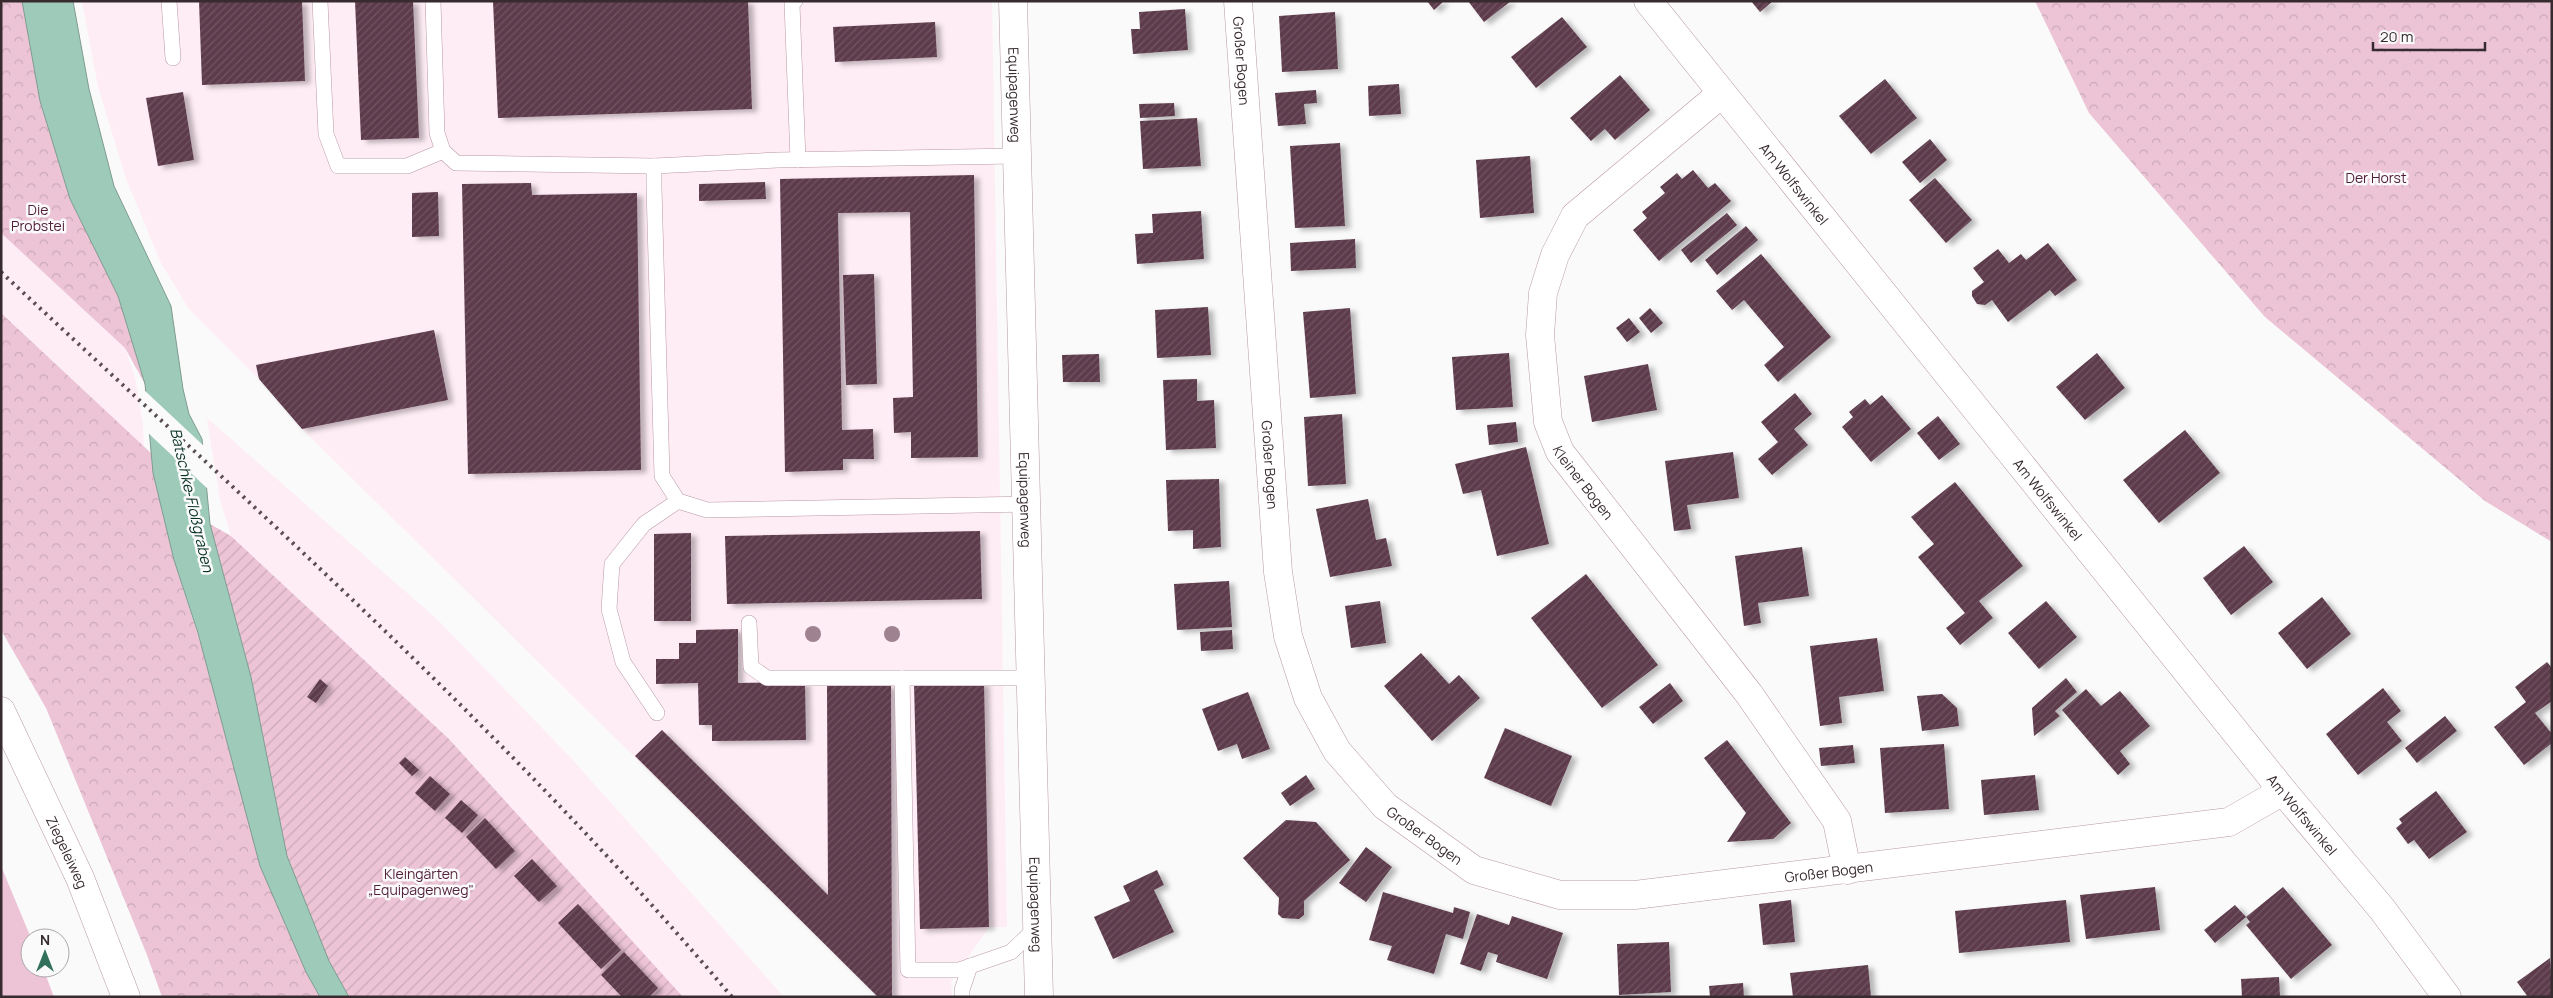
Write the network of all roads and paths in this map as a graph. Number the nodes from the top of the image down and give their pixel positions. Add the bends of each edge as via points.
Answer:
1 (169, 1) edge
2 (320, 1) edge
3 (433, 1) edge
4 (1013, 1) edge
5 (1238, 1) edge
6 (1648, 1) edge
7 (792, 2) edge
8 (172, 58) dead end
9 (1721, 94) junction
10 (443, 151) junction
11 (1016, 156) junction
12 (798, 160) junction
13 (654, 166) junction
14 (678, 501) junction
15 (1026, 504) junction
16 (748, 623) dead end
17 (902, 678) junction
18 (1029, 678) junction
19 (1, 710) edge
20 (657, 713) dead end
21 (2283, 792) junction
22 (1847, 870) junction
23 (1038, 926) junction
24 (970, 966) junction
25 (126, 997) edge
26 (962, 997) edge
27 (1039, 997) edge
28 (2448, 997) edge

1 - 8 lane
2 - 10 lane via 326,134 338,166 407,166
3 - 10 lane via 437,132
4 - 11 street, Equipagenweg
5 - 22 street, Großer Bogen via 1278,572 1288,636 1308,698 1337,751 1385,806 1474,870 1560,895 1635,895
6 - 9 street, Am Wolfswinkel
7 - 12 lane
9 - 21 street, Am Wolfswinkel
9 - 22 street, Kleiner Bogen via 1575,216 1555,255 1544,293 1540,335 1548,422 1560,452 1749,694 1837,821
10 - 13 lane via 456,163
11 - 12 lane
11 - 15 street, Equipagenweg
12 - 13 lane
13 - 14 lane via 662,476
14 - 15 lane via 707,510
14 - 20 lane via 644,524 612,564 609,609 622,662
15 - 18 street, Equipagenweg
16 - 17 lane via 751,667 767,678
17 - 18 lane
17 - 24 lane via 908,970 959,970
18 - 23 street, Equipagenweg
19 - 25 street, Ziegeleiweg via 80,878
21 - 22 street, Großer Bogen via 2228,822
21 - 28 street, Am Wolfswinkel via 2382,909
23 - 24 lane via 1011,952
23 - 27 street, Equipagenweg
24 - 26 lane

